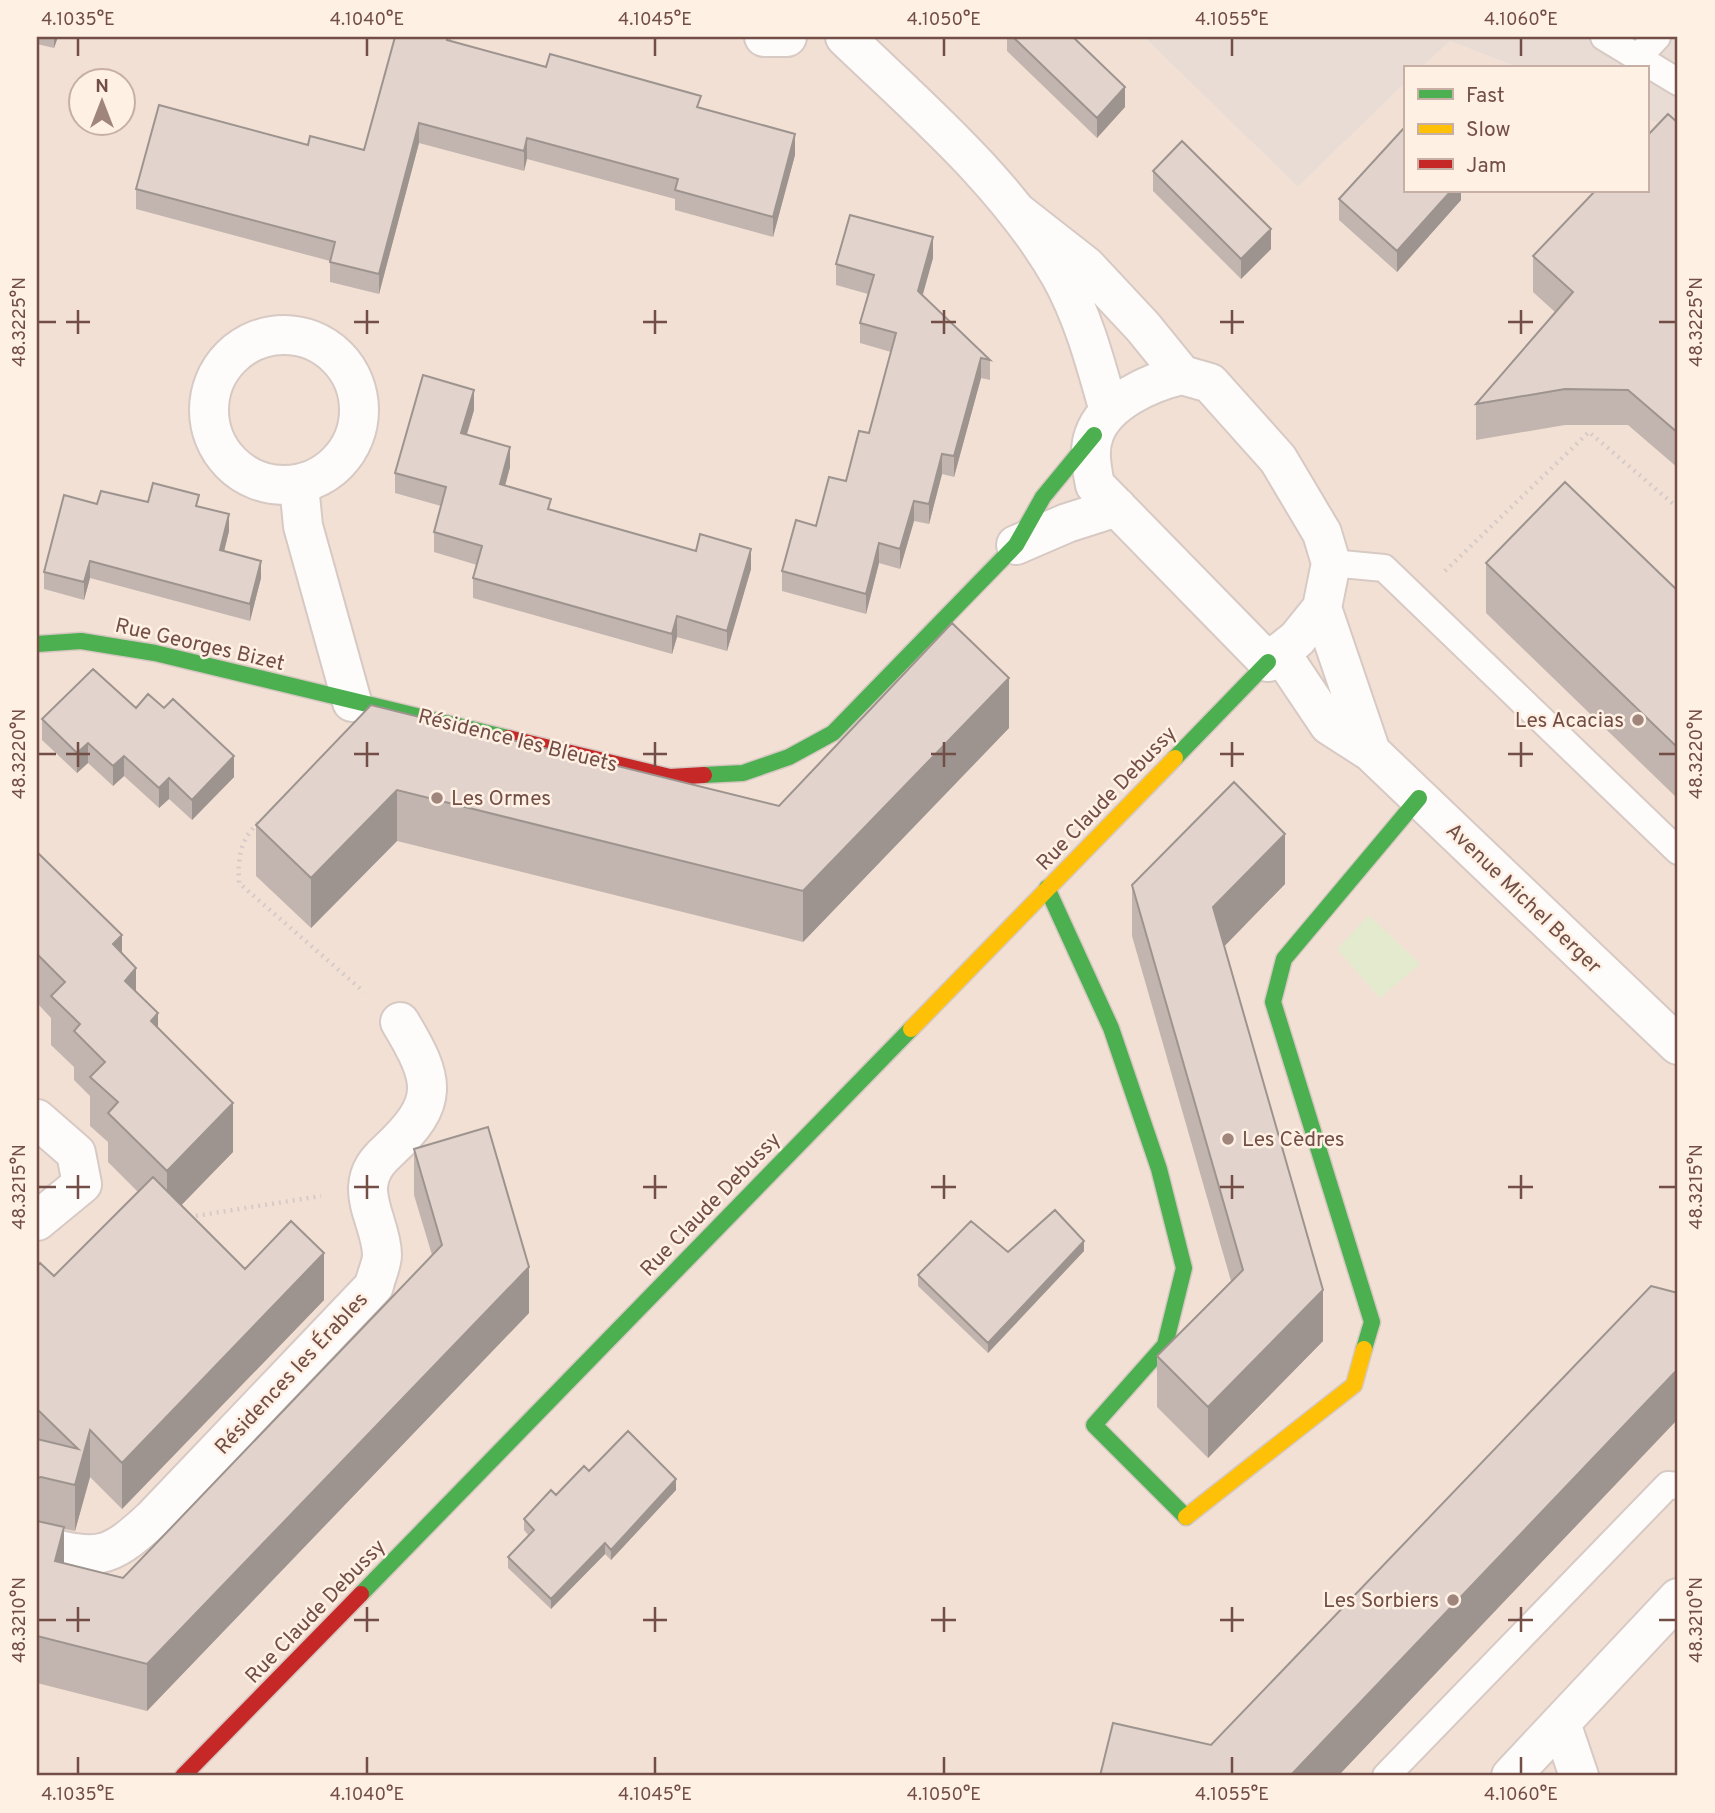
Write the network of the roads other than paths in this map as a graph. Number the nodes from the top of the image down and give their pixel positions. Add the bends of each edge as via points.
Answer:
1 (764, 37) edge
2 (787, 37) edge
3 (845, 37) edge
4 (1604, 37) edge
5 (1657, 37) edge
6 (1638, 57) junction
7 (1678, 82) edge
8 (1017, 212) junction
9 (1182, 376) junction
10 (1102, 423) junction
11 (299, 485) dead end
12 (1117, 507) junction
13 (1016, 545) junction
14 (1331, 563) junction
15 (1322, 608) junction
16 (37, 644) edge
17 (1274, 657) junction
18 (352, 702) junction
19 (1371, 752) junction
20 (1419, 798) junction
21 (1678, 851) edge
22 (1047, 888) junction
23 (400, 1022) road end
24 (1678, 1045) edge
25 (37, 1119) edge
26 (37, 1221) edge
27 (1678, 1486) edge
28 (37, 1545) edge
29 (1678, 1598) edge
30 (1561, 1723) junction
31 (183, 1776) edge
32 (1386, 1776) edge
33 (1510, 1776) edge
34 (1579, 1776) edge

1 - 2 street
3 - 8 street, Avenue Michel Berger via 943,131
4 - 6 lane
5 - 6 lane
6 - 7 lane
8 - 9 street, Avenue Michel Berger via 1086,267
8 - 10 street, Avenue Michel Berger via 1060,276 1090,342
9 - 10 street via 1158,381
9 - 14 street via 1210,383 1278,458 1322,533
10 - 12 street, Avenue Michel Berger via 1091,462 1095,485
10 - 13 street, Résidence les Bleuets via 1043,497
11 - 18 street via 303,526
12 - 13 street, Résidence les Bleuets
12 - 17 street, Avenue Michel Berger
13 - 18 street, Résidence les Bleuets via 833,733 789,757 743,774 670,777
14 - 15 street
14 - 21 lane via 1384,568
15 - 17 street via 1297,639
15 - 19 street, Avenue Michel Berger
16 - 18 street, Rue Georges Bizet via 57,640 155,653
17 - 19 street, Avenue Michel Berger via 1329,725
17 - 22 street, Rue Claude Debussy
19 - 20 street, Avenue Michel Berger
20 - 22 street via 1284,959 1273,1002 1372,1322 1354,1385 1187,1518 1094,1425 1165,1345 1184,1268 1159,1169 1111,1028
20 - 24 street, Avenue Michel Berger
22 - 31 street, Rue Claude Debussy
23 - 28 street, Résidences les Érables via 421,1056 428,1087 424,1111 374,1164 368,1187 382,1255 374,1286 121,1548 84,1556
25 - 26 street via 76,1153 82,1184
27 - 32 lane via 1668,1485
29 - 30 street
30 - 33 street
30 - 34 street

